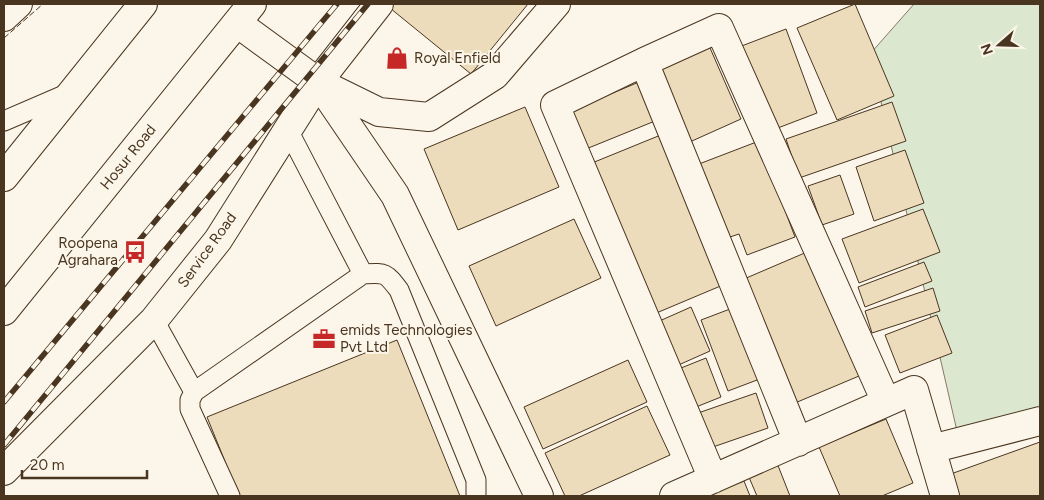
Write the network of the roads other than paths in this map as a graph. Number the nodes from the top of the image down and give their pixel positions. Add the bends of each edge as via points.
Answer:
1 (18, 4) edge
2 (143, 4) edge
3 (379, 4) edge
4 (556, 4) edge
5 (244, 13) edge
6 (4, 17) edge
7 (644, 62) junction
8 (318, 82) junction
9 (73, 91) junction
10 (4, 121) edge
11 (288, 130) junction
12 (4, 177) edge
13 (363, 274) junction
14 (4, 311) edge
15 (154, 320) junction
16 (194, 392) junction
17 (886, 402) junction
18 (1040, 421) edge
19 (798, 442) junction
20 (931, 448) junction
21 (4, 471) edge
22 (714, 479) junction
23 (938, 494) edge
24 (230, 496) edge
25 (476, 496) edge
26 (539, 496) edge
27 (674, 496) edge

1 - 6 main road
2 - 9 main road
3 - 8 main road, Service Road
4 - 8 main road via 495,75 429,117 379,112
5 - 8 main road
5 - 14 main road, Hosur Road
7 - 17 main road via 719,28
7 - 19 main road
7 - 22 main road via 555,105
8 - 11 main road, Service Road
8 - 26 main road via 395,195
9 - 10 lane
9 - 12 main road
11 - 13 lane
11 - 15 main road, Service Road via 218,240
13 - 16 lane
13 - 25 lane via 388,276 399,290 476,480
15 - 16 lane
15 - 21 main road, Service Road
16 - 24 lane via 190,409
17 - 19 main road
17 - 20 main road via 914,390
18 - 20 main road
19 - 22 main road
20 - 23 main road
22 - 27 main road

